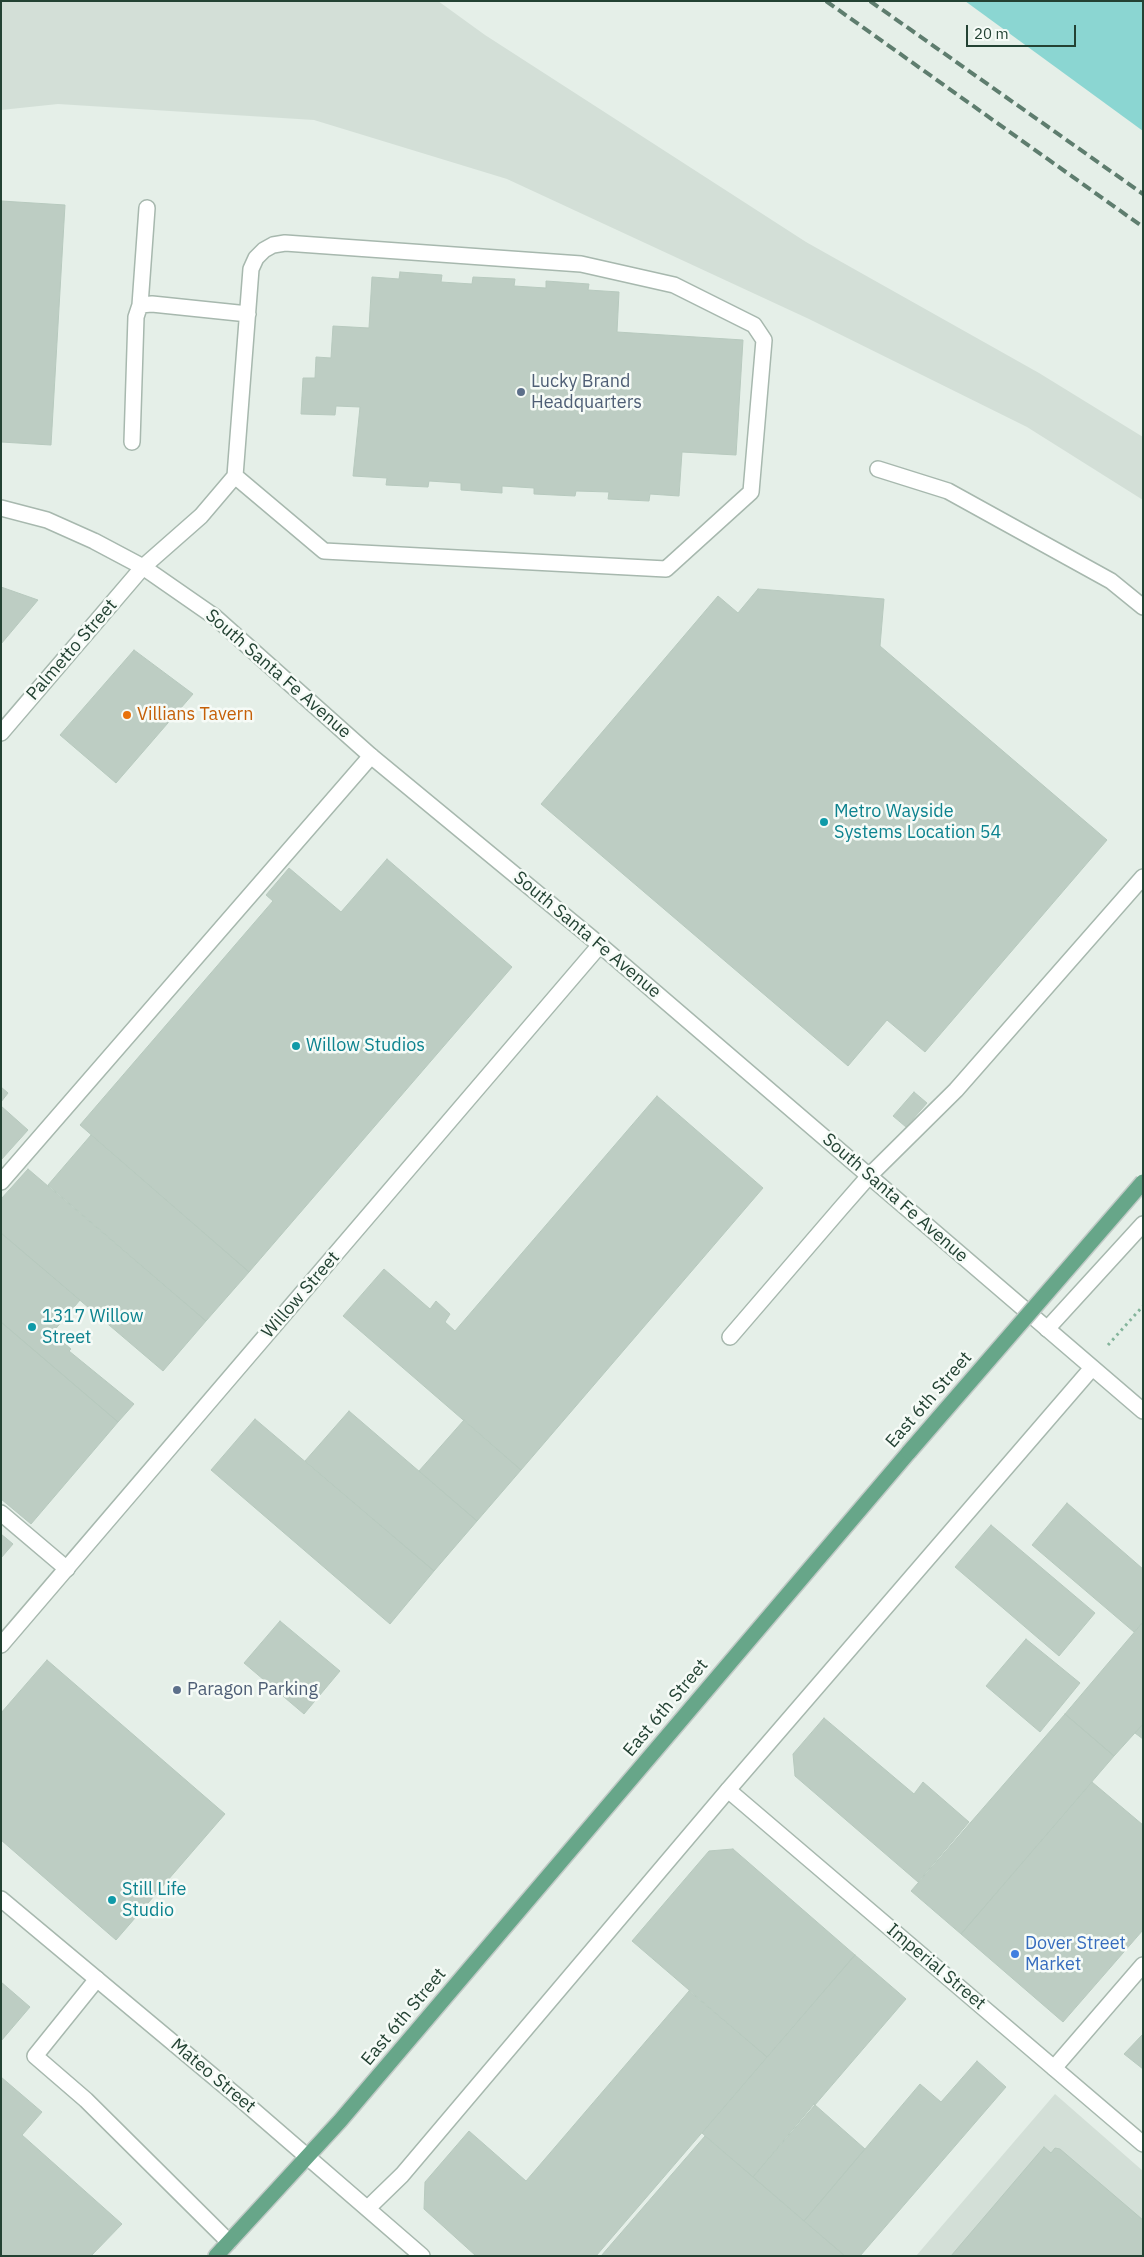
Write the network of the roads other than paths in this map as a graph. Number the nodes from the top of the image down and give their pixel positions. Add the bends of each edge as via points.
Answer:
1 (148, 208) dead end
2 (140, 305) junction
3 (248, 314) junction
4 (132, 442) dead end
5 (878, 469) dead end
6 (235, 476) junction
7 (1, 508) edge
8 (143, 567) junction
9 (1143, 606) edge
10 (1, 733) edge
11 (371, 756) junction
12 (1143, 877) edge
13 (600, 945) junction
14 (870, 1176) junction
15 (1, 1182) edge
16 (1143, 1182) edge
17 (1143, 1224) edge
18 (1048, 1329) junction
19 (730, 1337) dead end
20 (1092, 1368) junction
21 (1143, 1411) edge
22 (1, 1513) edge
23 (67, 1569) junction
24 (1, 1645) edge
25 (728, 1790) junction
26 (1, 1899) edge
27 (1143, 1965) edge
28 (97, 1979) junction
29 (1054, 2068) junction
30 (1143, 2144) edge
31 (308, 2158) junction
32 (368, 2208) junction
33 (229, 2242) junction
34 (216, 2256) edge
35 (422, 2256) edge

1 - 2 street
2 - 3 street
2 - 4 street via 136,317
3 - 6 street
3 - 6 street via 251,269 256,258 273,245 285,243 581,264 674,285 754,325 764,340 751,492 666,569 324,551
5 - 9 street via 948,491 1111,581
6 - 8 street, Palmetto Street via 201,516
7 - 8 street, South Santa Fe Avenue via 47,520
8 - 10 street, Palmetto Street
8 - 11 street, South Santa Fe Avenue via 215,617
11 - 13 street, South Santa Fe Avenue
11 - 15 street
12 - 14 street via 956,1090
13 - 14 street, South Santa Fe Avenue
13 - 23 street, Willow Street
14 - 18 street, South Santa Fe Avenue
14 - 19 street
16 - 31 main road, East 6th Street, bridge
17 - 18 street
18 - 20 street, South Santa Fe Avenue
20 - 21 street, South Santa Fe Avenue
20 - 25 street
22 - 23 street
23 - 24 street, Willow Street
25 - 29 street, Imperial Street
25 - 32 street via 402,2175
26 - 28 street, Mateo Street
27 - 29 street
28 - 31 street, Mateo Street
28 - 33 street via 35,2056 86,2100
29 - 30 street, Imperial Street
31 - 32 street, Mateo Street
31 - 33 main road, East 6th Street
32 - 35 street, Mateo Street
33 - 34 main road, East 6th Street

